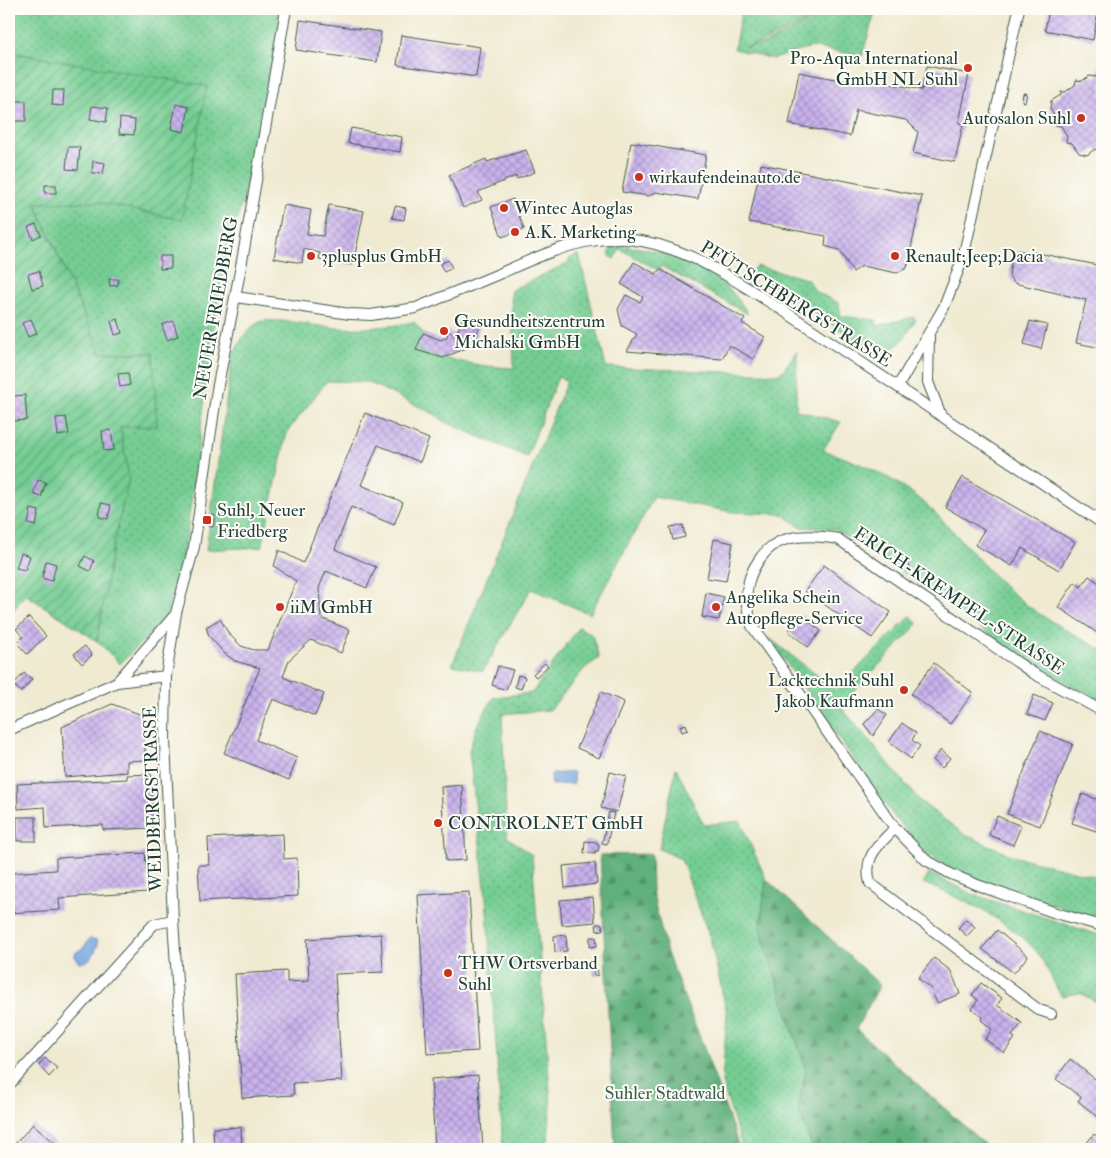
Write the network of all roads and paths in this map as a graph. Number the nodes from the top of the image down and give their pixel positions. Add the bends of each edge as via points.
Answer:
1 (286, 9) edge
2 (1019, 9) edge
3 (236, 297) junction
4 (929, 334) junction
5 (898, 386) junction
6 (940, 414) junction
7 (1102, 523) edge
8 (176, 613) junction
9 (166, 676) junction
10 (117, 682) junction
11 (1102, 711) edge
12 (9, 730) edge
13 (896, 828) junction
14 (173, 920) junction
15 (1102, 926) edge
16 (1051, 1014) dead end
17 (9, 1085) edge
18 (188, 1149) edge

1 - 3 street, NEUER FRIEDBERG
2 - 4 street via 963,258
3 - 5 street, PFÜTSCHBERGSTRASSE via 350,314 393,312 416,308 563,246 615,238 640,240 672,248 732,279
3 - 8 street, NEUER FRIEDBERG via 217,390 194,547
4 - 5 street
4 - 6 street via 928,382
5 - 6 street, PFÜTSCHBERGSTRASSE
6 - 7 street, PFÜTSCHBERGSTRASSE
8 - 9 street, NEUER FRIEDBERG
8 - 10 street, NEUER FRIEDBERG
9 - 10 street, NEUER FRIEDBERG
9 - 14 street, WEIDBERGSTRASSE via 165,742
10 - 12 street, NEUER FRIEDBERG
11 - 13 street, ERICH-KREMPEL-STRASSE via 1033,674 838,539 816,535 783,540 768,550 754,568 747,592 752,626
13 - 15 street, ERICH-KREMPEL-STRASSE via 926,860 951,874 1056,913
13 - 16 street via 869,859 870,882 1039,1010
14 - 17 street via 154,924
14 - 18 street, WEIDBERGSTRASSE

